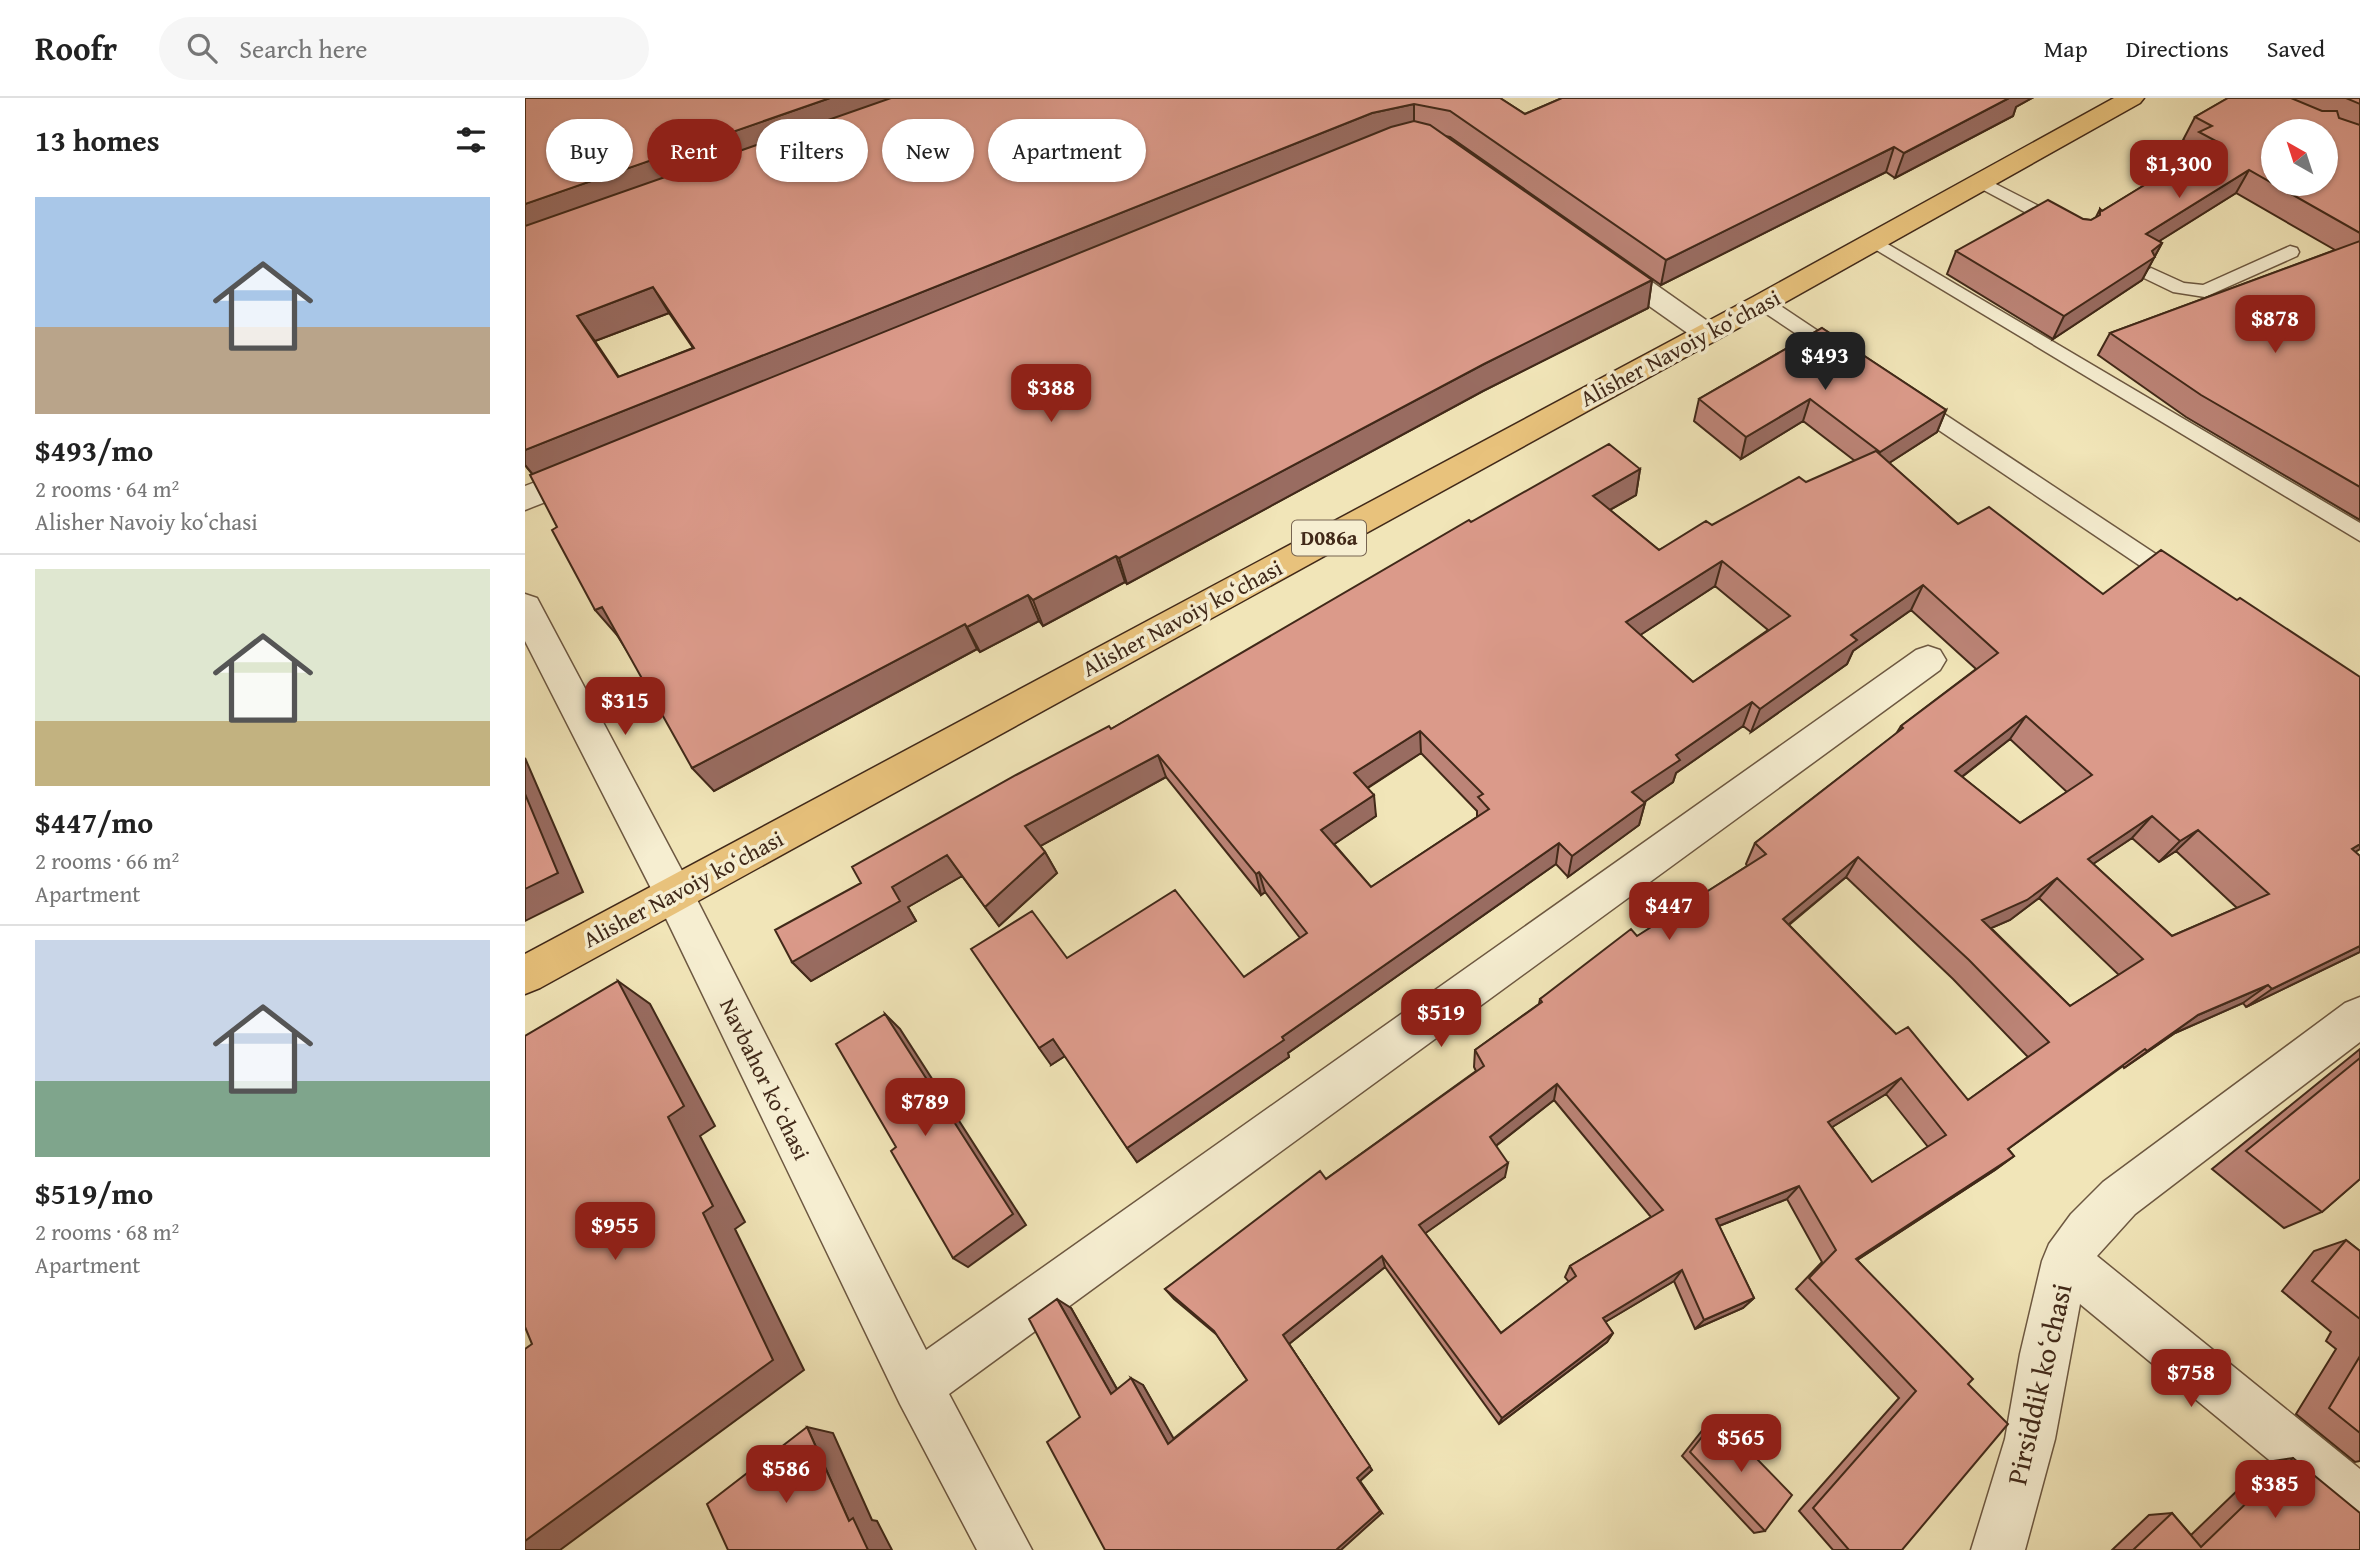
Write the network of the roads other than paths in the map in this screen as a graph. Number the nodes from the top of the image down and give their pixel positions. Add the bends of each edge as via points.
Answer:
1 (2132, 98) edge
2 (1982, 182) junction
3 (2079, 235) edge
4 (1874, 241) junction
5 (1584, 247) edge
6 (2290, 251) dead end
7 (2151, 274) edge
8 (1763, 303) junction
9 (1706, 334) junction
10 (1855, 364) edge
11 (1890, 387) edge
12 (615, 463) edge
13 (525, 499) edge
14 (2360, 533) edge
15 (2199, 594) edge
16 (525, 607) edge
17 (1928, 660) dead end
18 (674, 894) junction
19 (525, 975) edge
20 (2360, 1017) edge
21 (2066, 1261) junction
22 (918, 1385) junction
23 (2360, 1502) edge
24 (1005, 1550) edge
25 (1998, 1550) edge

1 - 2 main road, Alisher Navoiy koʻchasi / D086a
2 - 3 lane
2 - 4 main road, Alisher Navoiy koʻchasi / D086a
4 - 8 main road, Alisher Navoiy koʻchasi / D086a
4 - 14 lane
5 - 9 street
6 - 7 lane via 2205,291 2180,288
8 - 9 main road, Alisher Navoiy koʻchasi / D086a
8 - 10 lane
9 - 18 main road, Alisher Navoiy koʻchasi / D086a
11 - 15 lane
12 - 13 street
16 - 18 street, Navbahor koʻchasi
17 - 22 street
18 - 19 main road, Alisher Navoiy koʻchasi / D086a
18 - 22 street, Navbahor koʻchasi
20 - 21 street via 2119,1198 2087,1230
21 - 23 street, Pirsiddik koʻchasi
21 - 25 street, Pirsiddik koʻchasi via 2030,1439
22 - 24 street, Navbahor koʻchasi

